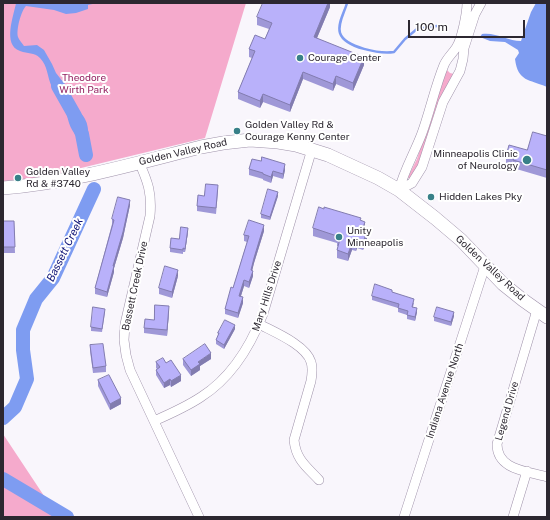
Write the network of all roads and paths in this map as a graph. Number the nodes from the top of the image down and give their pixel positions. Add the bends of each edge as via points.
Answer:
1 (467, 3) edge
2 (481, 3) edge
3 (312, 150) junction
4 (139, 162) junction
5 (3, 188) edge
6 (399, 190) junction
7 (485, 266) junction
8 (542, 313) edge
9 (259, 324) junction
10 (154, 421) junction
11 (527, 471) junction
12 (547, 477) edge
13 (319, 480) dead end
14 (199, 517) edge
15 (404, 517) edge
16 (513, 517) edge

1 - 6 street via 457,46 443,67 422,132 402,176
2 - 6 street via 464,48 460,70 443,102 422,167 412,183
3 - 4 street, Golden Valley Road via 278,142 238,141
3 - 6 street, Golden Valley Road via 350,165
3 - 9 street, Mary Hills Drive
4 - 5 street, Golden Valley Road via 33,185
4 - 10 street, Bassett Creek Drive via 149,187 150,216 126,316 124,340 130,370
6 - 7 street, Golden Valley Road via 460,240
7 - 8 street, Golden Valley Road via 503,284
7 - 15 street, Indiana Avenue North
8 - 11 street, Legend Drive via 497,444 497,451 504,463
9 - 10 street, Mary Hills Drive via 246,352 218,383 202,397
9 - 13 street via 298,346 306,352 311,361 312,381 294,440 299,459
10 - 14 street, Bassett Creek Drive
11 - 12 street
11 - 16 street

